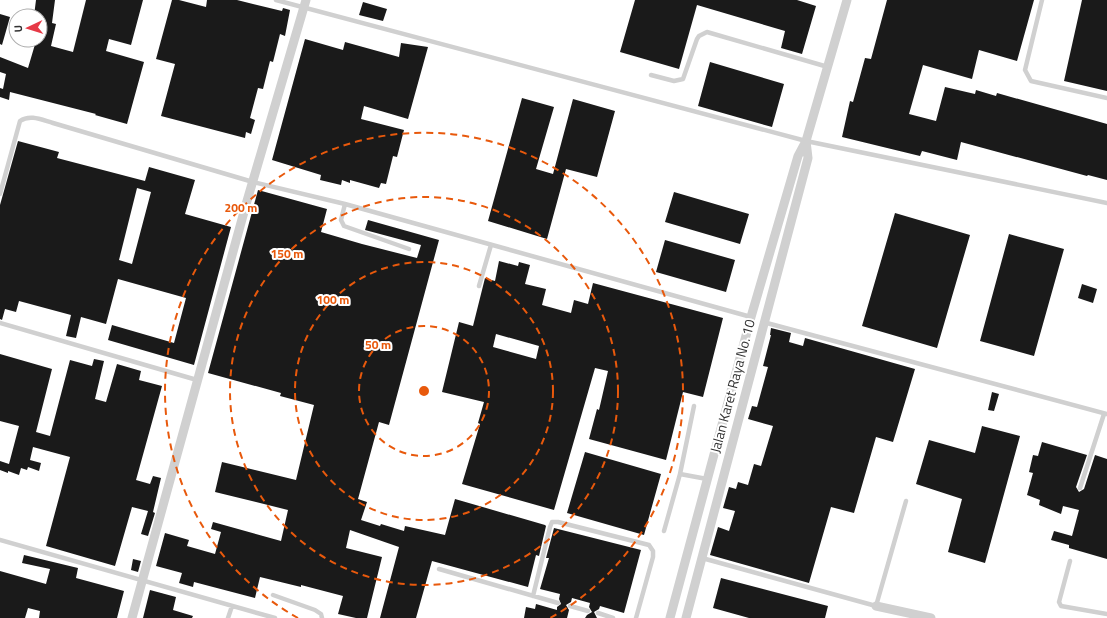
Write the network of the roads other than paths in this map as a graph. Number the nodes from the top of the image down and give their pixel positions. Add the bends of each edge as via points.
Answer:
1 (276, 0) edge
2 (847, 0) edge
3 (1042, 0) edge
4 (305, 4) edge
5 (828, 67) junction
6 (651, 75) dead end
7 (1107, 98) edge
8 (806, 141) junction
9 (253, 182) junction
10 (0, 194) edge
11 (1107, 203) edge
12 (345, 204) junction
13 (491, 245) junction
14 (410, 249) dead end
15 (479, 286) dead end
16 (751, 317) junction
17 (763, 322) junction
18 (0, 323) edge
19 (197, 380) junction
20 (694, 406) dead end
21 (1106, 414) edge
22 (680, 474) junction
23 (707, 479) junction
24 (1080, 488) dead end
25 (906, 501) dead end
26 (664, 531) dead end
27 (0, 540) edge
28 (702, 558) junction
29 (1070, 561) dead end
30 (440, 569) dead end
31 (142, 581) junction
32 (273, 595) dead end
33 (533, 596) junction
34 (558, 603) dead end
35 (232, 606) junction
36 (570, 606) dead end
37 (876, 606) junction
38 (588, 611) dead end
39 (598, 613) dead end
40 (1107, 614) edge
41 (132, 618) edge
42 (228, 618) edge
43 (275, 618) edge
44 (322, 618) edge
45 (613, 618) edge
46 (636, 618) edge
47 (670, 618) edge
48 (686, 618) edge
49 (931, 618) edge

1 - 4 lane
2 - 5 street
3 - 7 lane via 1025,70 1026,76 1031,81
4 - 8 lane
4 - 9 street
5 - 6 lane via 707,32 697,39 683,78 674,81
5 - 8 street
8 - 11 lane
8 - 16 street, Jalan Karet Raya No. 10 via 798,156
8 - 17 street, Jalan Karet Raya No. 10 via 808,158
9 - 10 lane via 26,117 20,121
9 - 12 lane
9 - 19 street
12 - 13 lane
12 - 14 lane via 341,220 344,226
13 - 15 lane
13 - 16 lane
16 - 23 street, Jalan Karet Raya No. 10
17 - 21 lane
17 - 28 street, Jalan Karet Raya No. 10
18 - 19 lane
19 - 31 street
20 - 22 lane
21 - 24 lane
22 - 23 lane
22 - 26 lane
23 - 47 street, Jalan Karet Raya No. 10
25 - 37 lane
27 - 31 lane
28 - 37 lane
28 - 48 street, Jalan Karet Raya No. 10
29 - 40 lane via 1059,602 1062,606
30 - 33 lane
31 - 35 lane
31 - 41 street
32 - 44 lane via 315,610
33 - 34 lane
33 - 46 lane via 550,527 552,522 558,522 649,545 653,557
35 - 42 lane
35 - 43 lane
36 - 38 lane
37 - 49 street
39 - 45 lane

